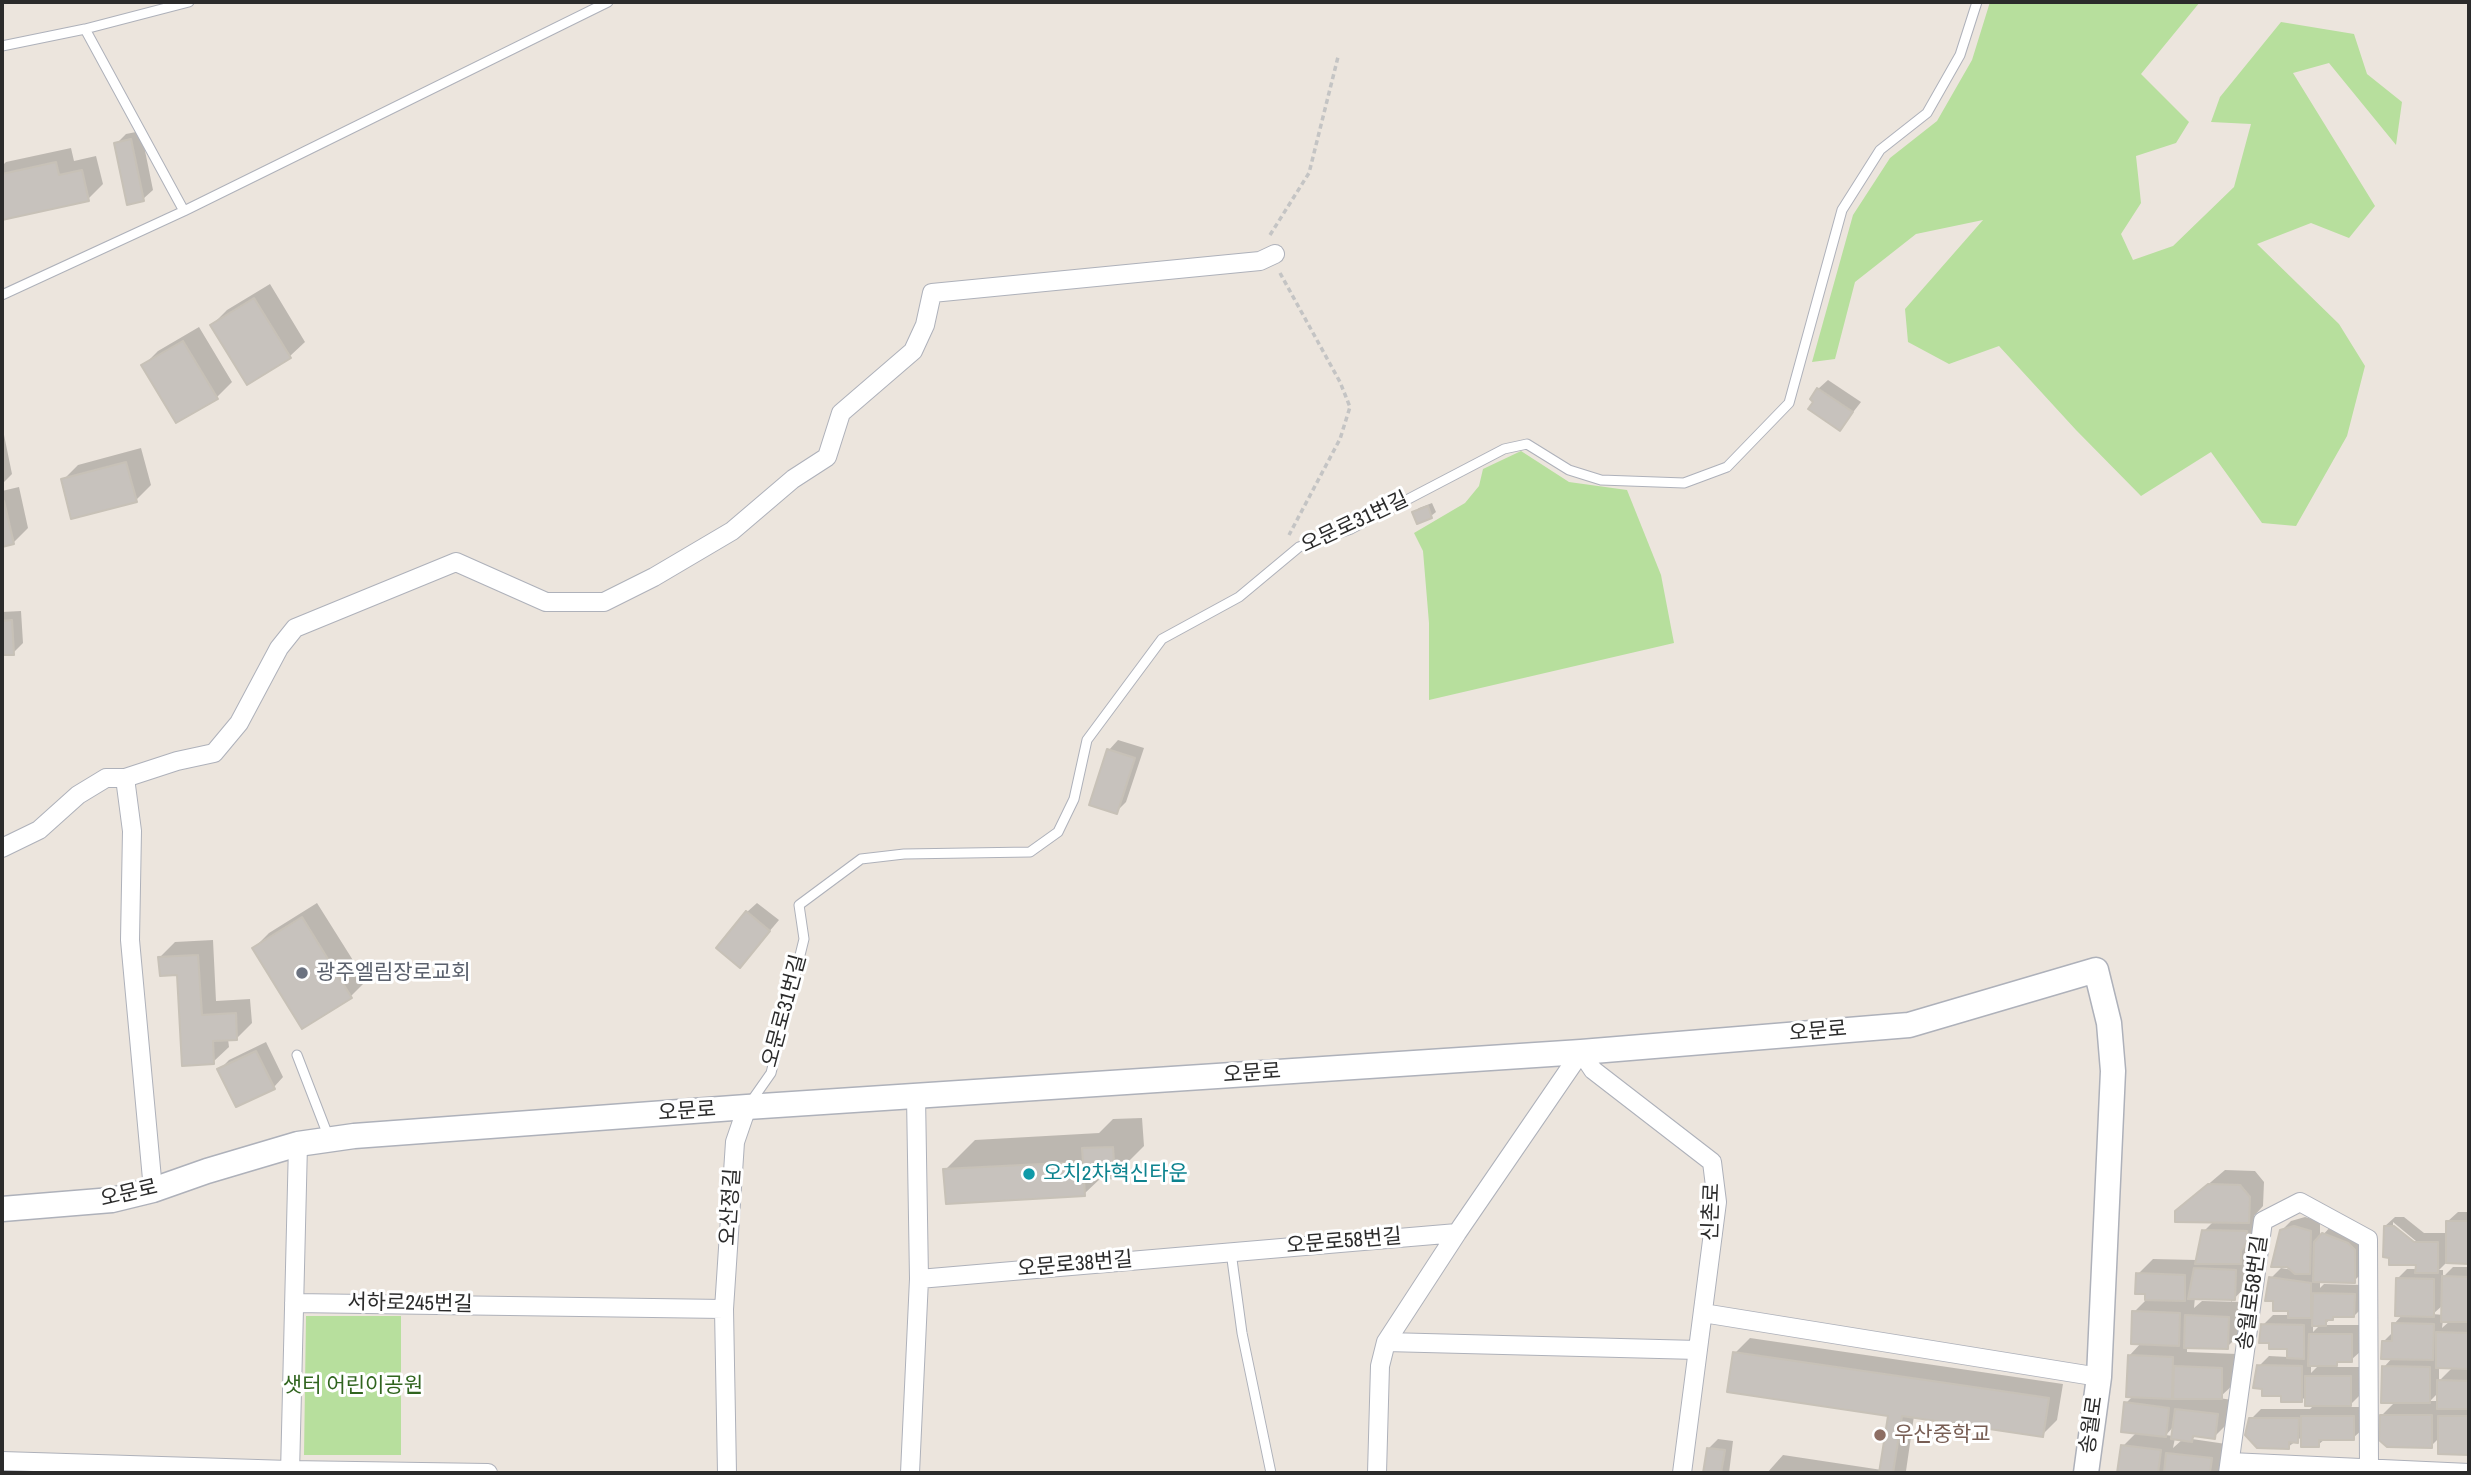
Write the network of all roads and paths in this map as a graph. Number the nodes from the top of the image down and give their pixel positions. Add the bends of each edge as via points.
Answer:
1 (189, 2) edge
2 (608, 2) edge
3 (1977, 2) edge
4 (85, 29) junction
5 (2, 46) edge
6 (1338, 57) dead end
7 (184, 211) junction
8 (1275, 254) junction
9 (2, 295) edge
10 (1287, 537) dead end
11 (125, 778) junction
12 (2, 848) edge
13 (1581, 1052) junction
14 (297, 1055) dead end
15 (916, 1096) junction
16 (747, 1107) junction
17 (329, 1139) junction
18 (298, 1144) junction
19 (153, 1190) junction
20 (2, 1209) edge
21 (1457, 1233) junction
22 (1231, 1252) junction
23 (919, 1279) junction
24 (294, 1303) junction
25 (724, 1309) junction
26 (1703, 1313) junction
27 (1386, 1342) junction
28 (1698, 1350) junction
29 (2099, 1377) junction
30 (2, 1461) edge
31 (2229, 1468) edge
32 (2369, 1469) junction
33 (290, 1472) edge
34 (488, 1473) edge
35 (727, 1473) edge
36 (910, 1473) edge
37 (1271, 1473) edge
38 (1377, 1473) edge
39 (1682, 1473) edge
40 (2086, 1473) edge
41 (2469, 1473) edge

1 - 4 lane
2 - 7 lane
3 - 16 lane, 오문로31번길 via 1961,55 1927,113 1880,150 1842,210 1789,403 1727,467 1684,484 1601,480 1569,470 1527,444 1504,449 1351,529 1299,547 1238,597 1162,639 1087,740 1074,799 1058,832 1030,852 861,859 799,905 804,939 771,1073
4 - 5 lane
4 - 7 lane
6 - 8 path via 1309,173 1270,236
7 - 9 lane
8 - 10 path via 1349,407 1340,439
8 - 11 street via 1260,261 932,293 914,351 841,413 827,457 793,479 732,531 604,602 546,602 456,562 431,572 295,628 279,648 239,723 214,754
11 - 12 street via 106,778 78,795 39,830
11 - 19 street via 132,831 130,940
13 - 15 street, 오문로
13 - 21 street
13 - 26 street, 신촌로 via 1593,1070 1712,1162 1717,1202
13 - 29 street, 오문로 via 1909,1025 2096,970 2109,1023 2113,1071
14 - 17 lane
15 - 16 street, 오문로
15 - 23 street
16 - 17 street, 오문로
16 - 25 street, 오산정길 via 735,1142
17 - 18 street, 오문로
18 - 19 street, 오문로
18 - 24 street
19 - 20 street, 오문로 via 112,1200
21 - 22 street, 오문로58번길
21 - 27 street
22 - 23 street, 오문로38번길
22 - 37 lane via 1242,1333
23 - 36 street
24 - 25 street, 서하로245번길
24 - 33 street
25 - 35 street, 오산정길
26 - 28 street, 신촌로
26 - 29 street
27 - 28 street
27 - 38 street via 1380,1366
28 - 39 street, 신촌로
29 - 40 street, 송월로
30 - 33 street
31 - 32 street, 송월로58번길
31 - 32 street, 송월로58번길 via 2263,1221 2300,1202 2368,1240
32 - 41 street, 송월로58번길
33 - 34 street

